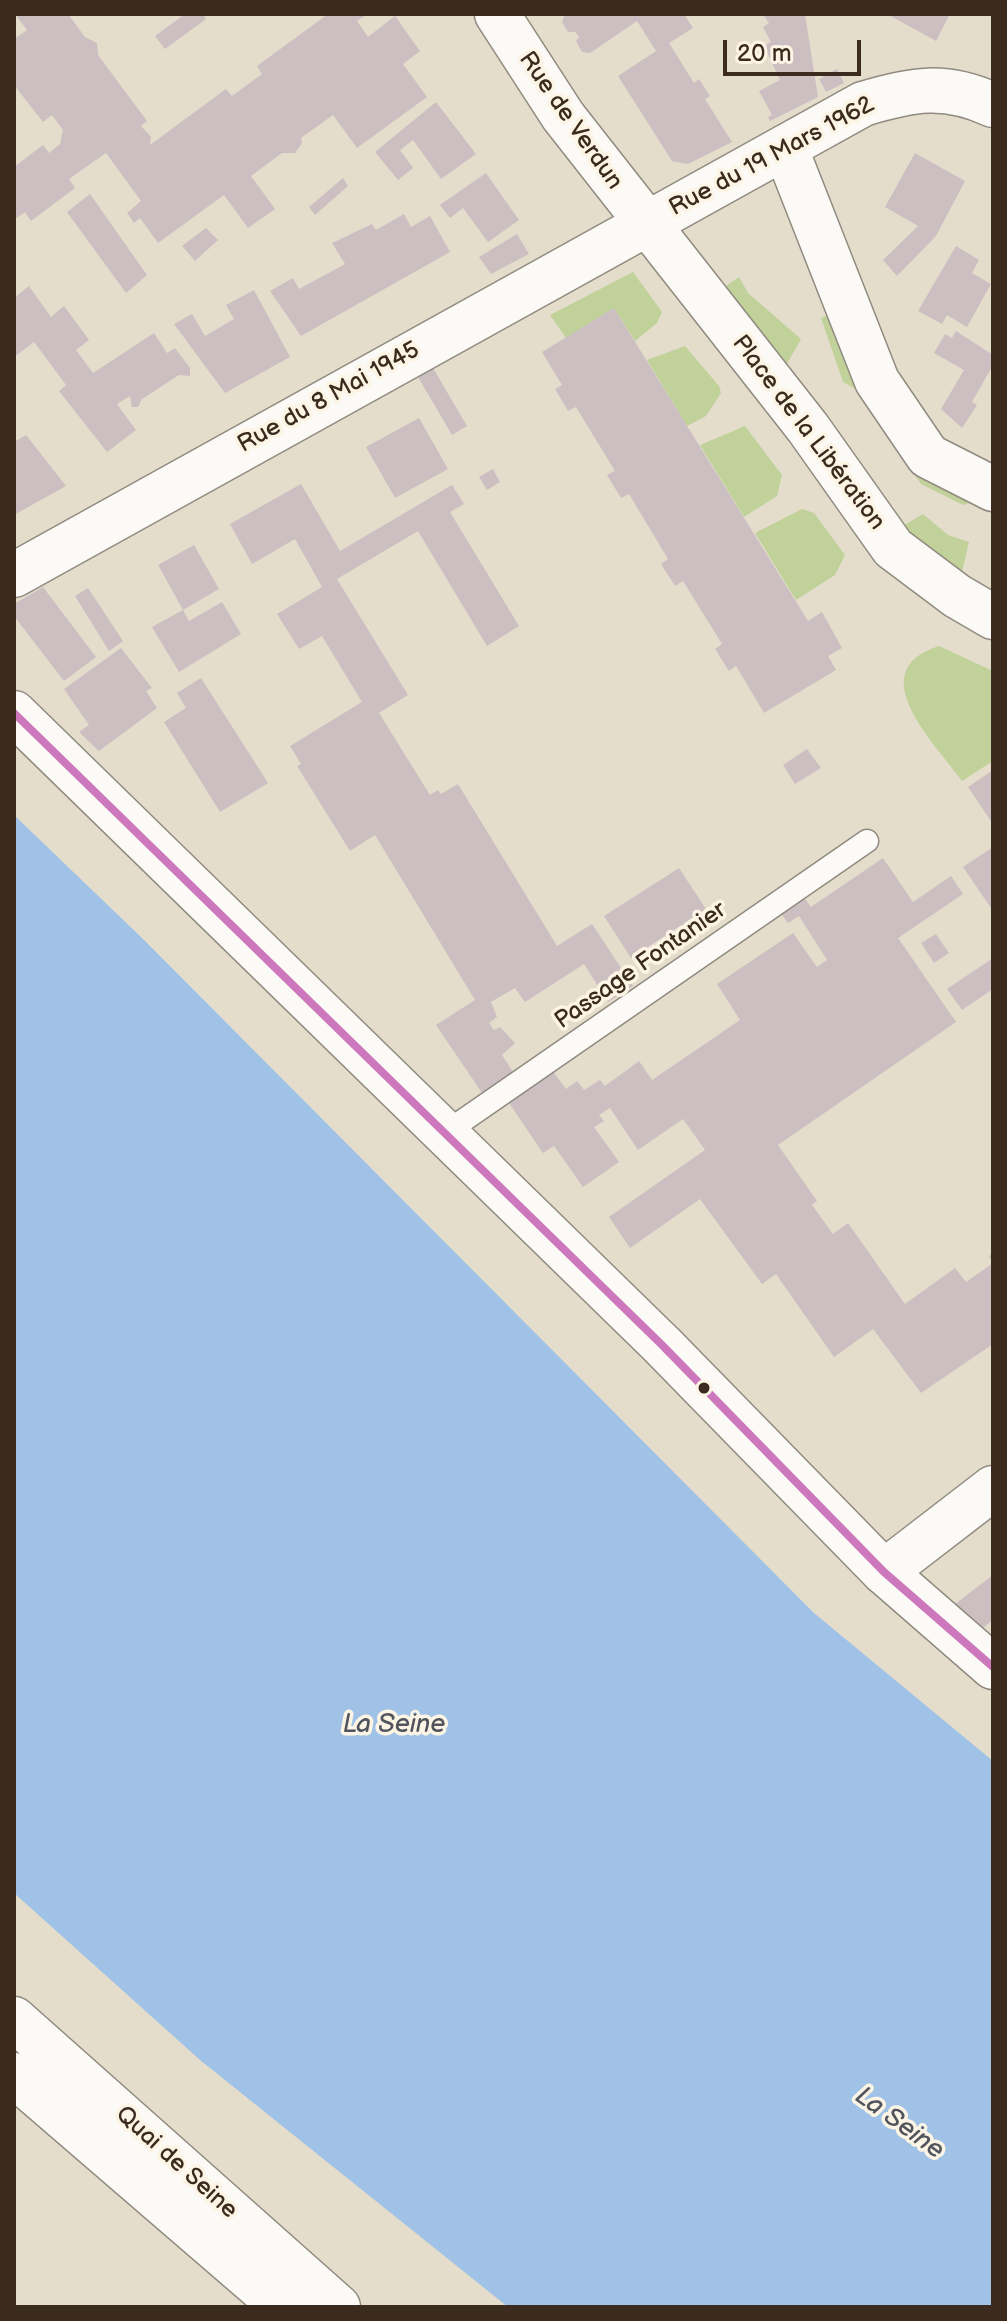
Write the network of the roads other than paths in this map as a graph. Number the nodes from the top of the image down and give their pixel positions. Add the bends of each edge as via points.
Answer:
1 (497, 14) edge
2 (993, 105) edge
3 (785, 147) junction
4 (646, 226) junction
5 (993, 489) edge
6 (14, 575) edge
7 (975, 606) edge
8 (14, 713) edge
9 (867, 841) dead end
10 (445, 1133) junction
11 (993, 1488) edge
12 (884, 1572) junction
13 (993, 1667) edge
14 (14, 2019) edge
15 (14, 2075) edge
16 (283, 2307) edge
17 (338, 2307) edge

1 - 4 street, Rue de Verdun via 563,116
2 - 3 street, Rue du 19 Mars 1962 via 965,92 911,89 863,104
3 - 4 street, Rue du 19 Mars 1962
3 - 5 street via 877,381 928,456
4 - 6 street, Rue du 8 Mai 1945
4 - 7 street, Place de la Libération via 808,428 893,548
8 - 10 street
9 - 10 lane, Passage Fontanier
10 - 12 street
11 - 12 street
12 - 13 street
14 - 17 street, Quai de Seine
15 - 16 street, Quai de Seine

